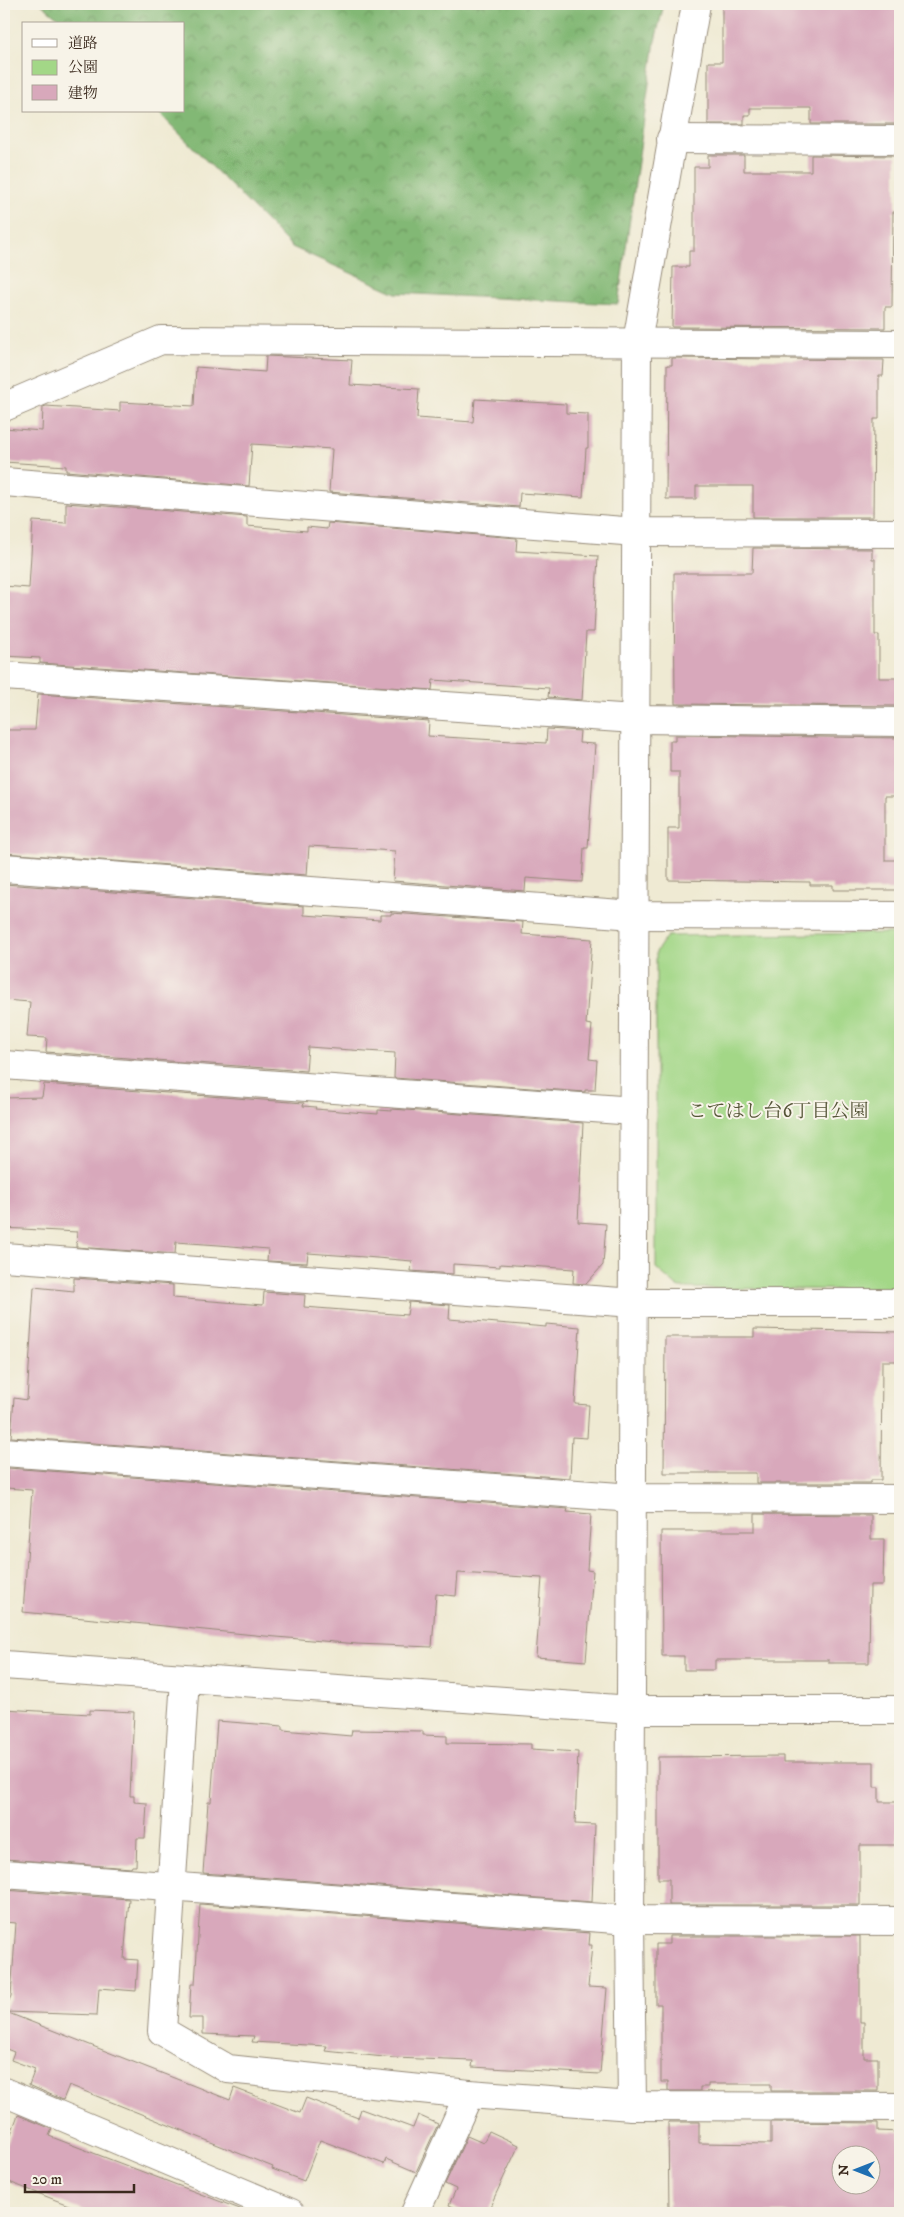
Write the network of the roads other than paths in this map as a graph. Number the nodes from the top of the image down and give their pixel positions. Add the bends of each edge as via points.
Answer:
1 (696, 4) edge
2 (671, 139) junction
3 (900, 140) edge
4 (637, 342) junction
5 (900, 344) edge
6 (4, 407) edge
7 (4, 482) edge
8 (636, 532) junction
9 (900, 533) edge
10 (4, 676) edge
11 (635, 719) junction
12 (900, 722) edge
13 (4, 868) edge
14 (634, 915) junction
15 (900, 916) edge
16 (4, 1065) edge
17 (634, 1111) junction
18 (4, 1257) edge
19 (634, 1303) junction
20 (900, 1303) edge
21 (4, 1452) edge
22 (633, 1498) junction
23 (900, 1498) edge
24 (4, 1665) edge
25 (185, 1678) junction
26 (632, 1710) junction
27 (900, 1710) edge
28 (4, 1874) edge
29 (173, 1887) junction
30 (630, 1920) junction
31 (900, 1921) edge
32 (4, 2092) edge
33 (469, 2094) junction
34 (632, 2106) junction
35 (900, 2107) edge
36 (291, 2213) edge
37 (415, 2213) edge

1 - 2 street
2 - 3 street
2 - 4 street
4 - 5 street
4 - 6 street via 161,340
4 - 8 street
7 - 8 street
8 - 9 street
8 - 11 street
10 - 11 street
11 - 12 street
11 - 14 street
13 - 14 street
14 - 15 street
14 - 17 street
16 - 17 street
17 - 19 street
18 - 19 street
19 - 20 street
19 - 22 street
21 - 22 street
22 - 23 street
22 - 26 street
24 - 25 street
25 - 26 street
25 - 29 street
26 - 27 street
26 - 30 street
28 - 29 street
29 - 30 street
29 - 33 street via 162,2031 228,2069
30 - 31 street
30 - 34 street
32 - 36 street
33 - 34 street
33 - 37 street
34 - 35 street

